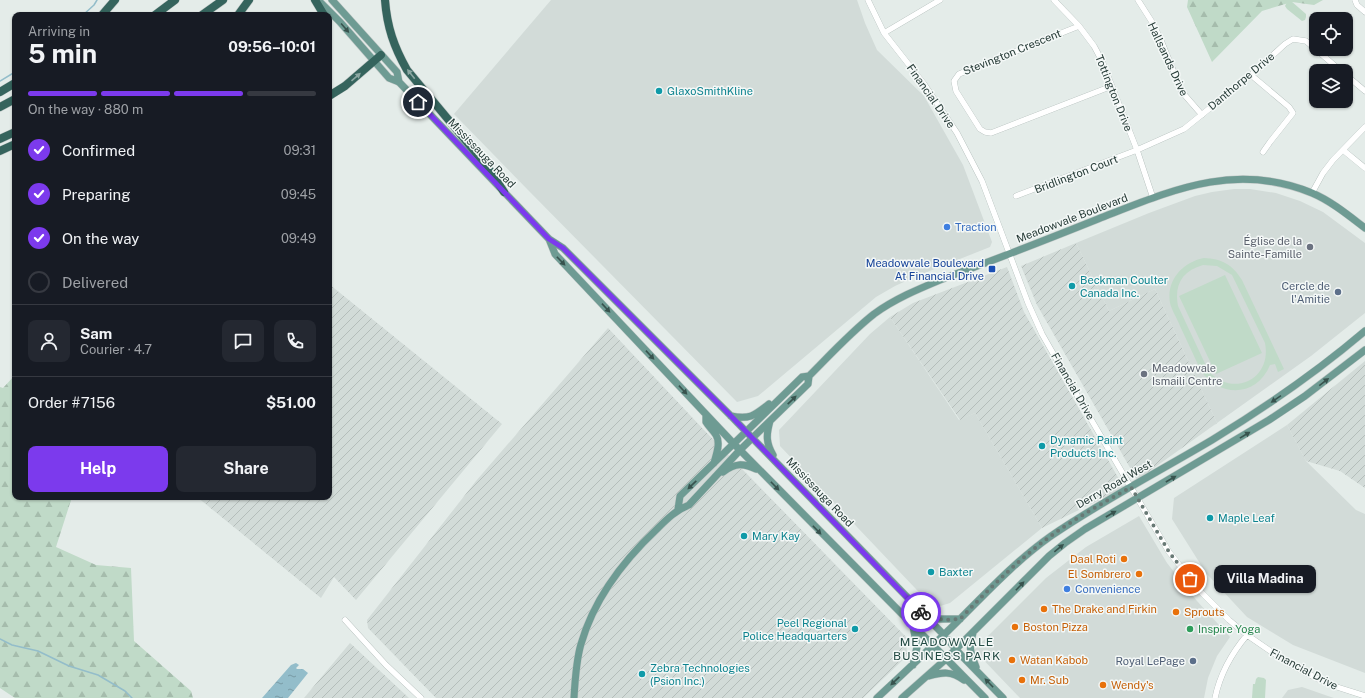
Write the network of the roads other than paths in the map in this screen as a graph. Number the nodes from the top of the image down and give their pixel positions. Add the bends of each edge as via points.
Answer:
1 (115, 0) edge
2 (175, 0) edge
3 (223, 0) edge
4 (249, 0) edge
5 (316, 0) edge
6 (332, 0) edge
7 (385, 0) edge
8 (868, 0) edge
9 (940, 0) edge
10 (1054, 0) edge
11 (1138, 0) edge
12 (1355, 0) edge
13 (932, 2) edge
14 (105, 12) edge
15 (159, 12) edge
16 (206, 12) edge
17 (240, 12) edge
18 (322, 12) edge
19 (329, 12) edge
20 (1365, 12) edge
21 (332, 15) edge
22 (1079, 26) junction
23 (884, 33) junction
24 (381, 55) junction
25 (374, 62) junction
26 (1333, 64) edge
27 (1251, 75) junction
28 (1353, 81) edge
29 (399, 82) junction
30 (12, 85) edge
31 (1112, 86) junction
32 (1365, 91) edge
33 (0, 92) edge
34 (332, 94) edge
35 (12, 101) edge
36 (0, 107) edge
37 (1202, 115) junction
38 (1365, 127) edge
39 (12, 133) edge
40 (0, 139) edge
41 (12, 145) edge
42 (1137, 150) junction
43 (1343, 150) junction
44 (0, 151) edge
45 (1263, 152) dead end
46 (1365, 168) edge
47 (504, 192) junction
48 (1312, 193) junction
49 (1016, 196) dead end
50 (1153, 198) junction
51 (1365, 228) edge
52 (549, 239) junction
53 (1009, 254) junction
54 (1365, 331) edge
55 (1365, 350) edge
56 (809, 376) junction
57 (776, 403) junction
58 (706, 415) junction
59 (731, 416) junction
60 (770, 421) junction
61 (749, 435) junction
62 (734, 444) junction
63 (740, 450) junction
64 (774, 460) junction
65 (714, 464) junction
66 (760, 470) junction
67 (716, 475) junction
68 (1131, 487) junction
69 (1138, 499) junction
70 (678, 509) junction
71 (923, 614) junction
72 (960, 619) junction
73 (345, 620) dead end
74 (913, 626) junction
75 (973, 633) junction
76 (944, 635) junction
77 (1247, 635) junction
78 (933, 646) junction
79 (956, 649) junction
80 (946, 659) junction
81 (913, 665) junction
82 (978, 671) junction
83 (926, 676) junction
84 (974, 687) junction
85 (1365, 696) edge
86 (421, 698) edge
87 (574, 698) edge
88 (877, 698) edge
89 (902, 698) edge
90 (985, 698) edge
91 (1003, 698) edge
92 (1215, 698) edge

1 - 14 highway
2 - 15 highway
3 - 16 highway
4 - 17 highway
5 - 18 highway
5 -> 19 main road, Mississauga Road
6 - 24 main road, Mississauga Road
47 -> 7 highway via 487,166 407,70 388,28
8 - 23 street, Financial Drive
9 - 13 street
10 - 22 street, Tottington Drive
11 - 37 street, Hallsands Drive via 1160,38 1182,92
12 - 20 street
13 - 23 street
21 -> 25 main road, Mississauga Road
22 - 31 street, Tottington Drive via 1096,50
22 - 31 street, Stevington Crescent via 959,74 954,81 956,91 980,129 991,133
23 - 53 street, Financial Drive via 924,84 957,133 982,181
24 - 25 highway
24 - 29 main road, Mississauga Road via 397,72
25 - 29 main road, Mississauga Road via 389,78
34 -> 25 highway
26 - 27 street, Danthorpe Drive via 1306,41 1293,39
27 - 37 street, Danthorpe Drive
27 - 45 street via 1293,113
28 - 32 street
29 - 47 main road, Mississauga Road
30 - 33 highway
31 - 42 street, Tottington Drive
35 - 36 highway
37 - 42 street, Danthorpe Drive via 1184,129
38 - 43 street
39 - 40 highway
41 - 44 highway
42 - 49 street, Bridlington Court
42 - 50 street, Tottington Drive
43 - 46 street
43 - 48 street via 1323,173
47 - 52 main road, Mississauga Road
48 - 50 main road, Meadowvale Boulevard via 1272,182 1232,179 1201,183
48 - 51 main road, Meadowvale Boulevard via 1336,206
50 - 53 main road, Meadowvale Boulevard
52 -> 58 main road, Mississauga Road via 555,254
52 - 59 main road, Mississauga Road via 563,248
53 - 56 main road, Meadowvale Boulevard via 910,293 879,311 852,333
53 - 68 street, Financial Drive via 1042,334
54 -> 68 main road, Derry Road West via 1308,377 1261,409
69 -> 55 main road via 1269,420
56 - 57 main road, Meadowvale Boulevard via 802,377
60 -> 56 main road, Meadowvale Boulevard via 808,384
57 - 59 main road via 768,404 749,417
57 - 61 main road, Meadowvale Boulevard
58 - 62 main road, Mississauga Road
58 - 65 main road via 706,422 718,439
59 - 61 main road, Mississauga Road
60 - 61 main road, Meadowvale Boulevard
60 - 64 main road via 766,439
61 - 62 main road, Meadowvale Boulevard
61 - 63 main road, Meadowvale Boulevard
61 - 64 main road, Mississauga Road
62 - 63 main road, Mississauga Road
62 - 65 main road, Meadowvale Boulevard
63 - 66 main road, Mississauga Road
63 - 67 main road, Meadowvale Boulevard
64 - 71 main road, Mississauga Road
65 -> 70 main road, Meadowvale Boulevard via 680,496
66 - 67 main road via 747,465 737,465
66 -> 74 main road, Mississauga Road
67 - 70 main road, Meadowvale Boulevard via 688,505
68 - 69 street, Financial Drive
68 - 72 main road, Derry Road West via 1049,537 1025,556
75 -> 69 main road via 1065,543
69 - 77 street, Financial Drive via 1169,552 1200,591
70 - 87 main road, Meadowvale Boulevard via 620,568 604,592 580,644
71 - 72 main road via 939,619
71 - 76 main road, Mississauga Road
72 - 76 main road, Derry Road West
73 - 86 street via 386,665
74 - 78 main road, Mississauga Road
74 - 81 main road via 917,647
75 - 79 main road
75 - 82 main road via 970,651
76 - 78 main road, Derry Road West
76 - 79 main road, Mississauga Road
77 - 85 street, Financial Drive via 1288,663 1318,679
77 - 92 street via 1223,670
78 - 80 main road, Mississauga Road
78 - 81 main road, Derry Road West
79 - 80 main road
79 - 82 main road, Mississauga Road
80 - 83 main road
80 - 84 main road, Mississauga Road
81 -> 88 main road, Derry Road West
91 -> 82 main road, Mississauga Road
83 - 84 main road via 949,672
83 - 89 main road
84 - 90 main road, Mississauga Road

